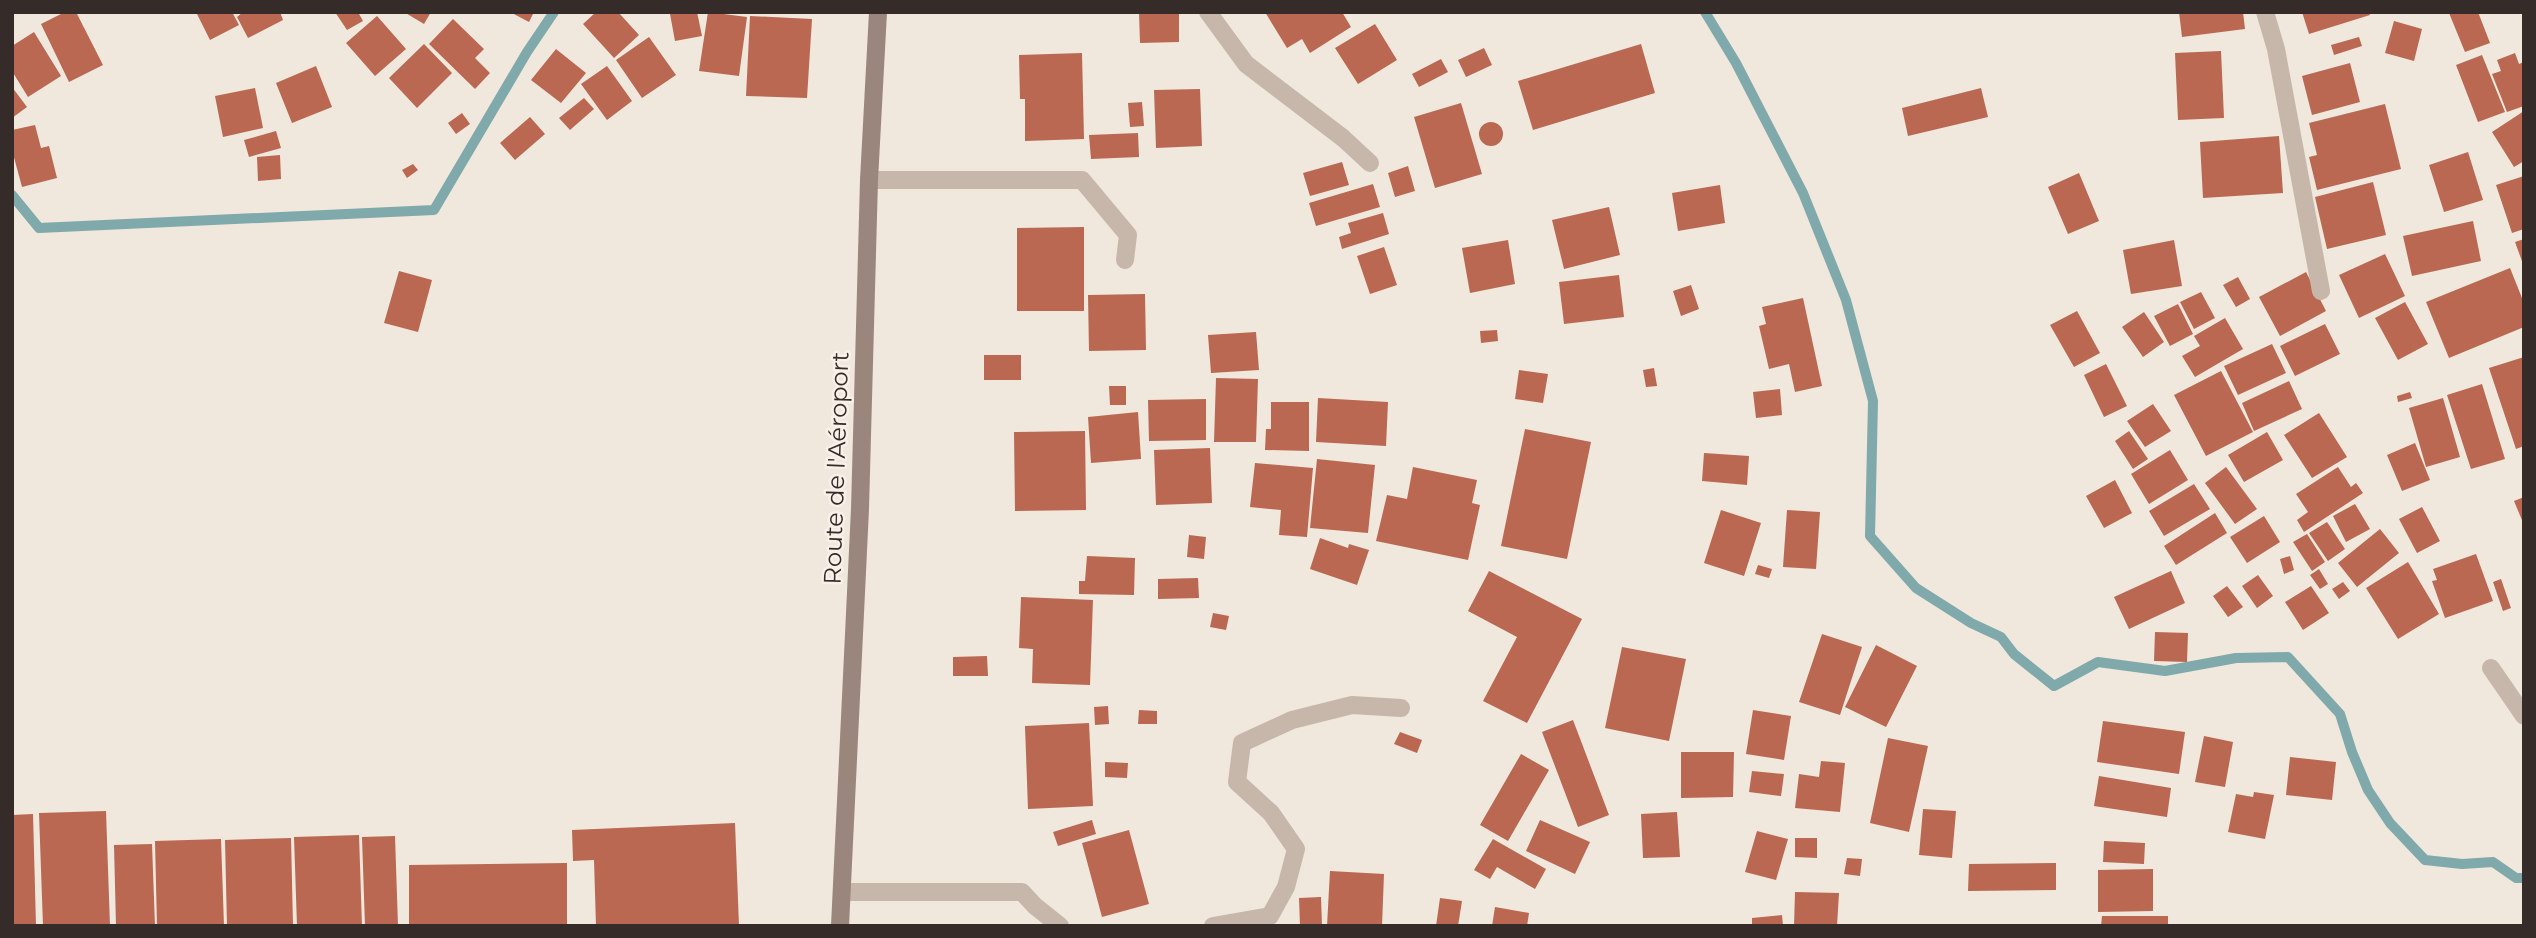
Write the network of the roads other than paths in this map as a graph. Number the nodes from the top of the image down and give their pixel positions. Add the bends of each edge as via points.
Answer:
1 (878, 12) edge
2 (1208, 12) edge
3 (2265, 12) edge
4 (1370, 163) dead end
5 (869, 180) junction
6 (1125, 260) dead end
7 (2321, 291) dead end
8 (2491, 668) dead end
9 (1402, 708) dead end
10 (2524, 716) edge
11 (842, 892) junction
12 (840, 926) edge
13 (1060, 926) edge
14 (1213, 926) edge

1 - 5 main road, Route de l'Aéroport
2 - 4 street via 1245,64
3 - 7 street via 2276,48
5 - 6 street via 1082,180 1128,235
5 - 11 main road, Route de l'Aéroport
8 - 10 street
9 - 14 street via 1352,705 1292,720 1242,743 1237,782 1272,813 1296,849 1286,887 1270,916
11 - 12 main road, Route de l'Aéroport
11 - 13 street via 1022,892

